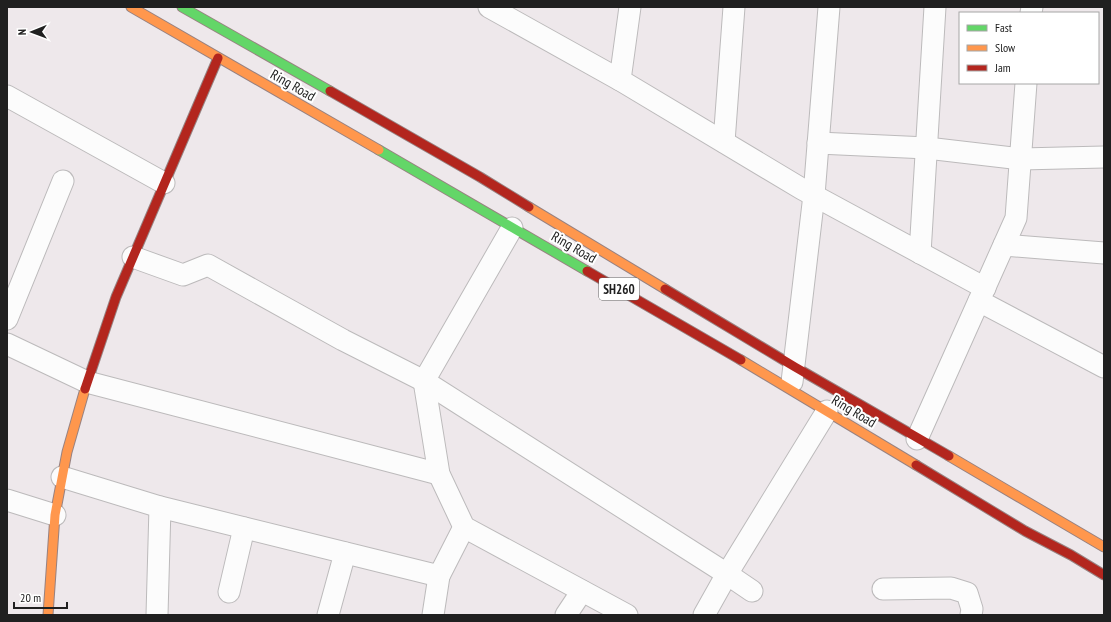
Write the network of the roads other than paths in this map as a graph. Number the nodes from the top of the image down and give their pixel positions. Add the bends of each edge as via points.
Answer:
1 (131, 7) edge
2 (182, 7) edge
3 (489, 7) edge
4 (630, 7) edge
5 (734, 7) edge
6 (829, 7) edge
7 (935, 7) edge
8 (218, 58) junction
9 (620, 80) junction
10 (1026, 84) edge
11 (7, 96) edge
12 (724, 142) junction
13 (818, 142) junction
14 (927, 148) junction
15 (1104, 157) edge
16 (1021, 159) junction
17 (63, 181) dead end
18 (164, 183) junction
19 (814, 195) junction
20 (512, 228) junction
21 (1004, 246) junction
22 (920, 253) junction
23 (1104, 253) edge
24 (133, 256) junction
25 (982, 295) junction
26 (7, 319) edge
27 (7, 344) edge
28 (795, 367) junction
29 (1104, 368) edge
30 (424, 381) junction
31 (87, 382) junction
32 (791, 389) junction
33 (827, 411) junction
34 (917, 439) junction
35 (439, 474) junction
36 (62, 476) junction
37 (7, 500) edge
38 (160, 508) junction
39 (55, 515) junction
40 (464, 527) junction
41 (244, 528) junction
42 (1104, 547) edge
43 (345, 553) junction
44 (727, 574) junction
45 (1104, 575) edge
46 (439, 576) junction
47 (883, 589) dead end
48 (582, 591) junction
49 (229, 592) dead end
50 (752, 592) dead end
51 (48, 615) edge
52 (157, 615) edge
53 (328, 615) edge
54 (433, 615) edge
55 (566, 615) edge
56 (626, 615) edge
57 (704, 615) edge
58 (971, 615) edge

1 - 8 main road, Ring Road / SH260
2 - 28 main road, Ring Road / SH260 via 480,177
3 - 9 street
4 - 9 street
5 - 12 street
6 - 13 street
7 - 14 street
8 - 18 main road
8 - 20 main road, Ring Road / SH260
9 - 12 street
10 - 16 street
11 - 18 street
12 - 19 street
13 - 14 street
13 - 19 street
14 - 16 street
14 - 22 street
15 - 16 street
16 - 21 street via 1016,218
17 - 26 street
18 - 24 main road
19 - 22 street
19 - 28 street
20 - 30 street
20 - 32 main road, Ring Road / SH260
21 - 23 street
21 - 25 street
22 - 25 street
24 - 30 street via 183,275 208,266
24 - 31 main road
25 - 29 street
25 - 34 street
27 - 31 street
28 - 32 street
28 - 34 main road, Ring Road / SH260
30 - 35 street
30 - 44 street
31 - 35 street
31 - 36 main road
32 - 33 main road, Ring Road / SH260
33 - 44 street
33 - 45 main road, Ring Road / SH260 via 1025,531
34 - 42 main road, Ring Road / SH260
35 - 40 street
36 - 38 street
36 - 39 main road
37 - 39 street
38 - 41 street
38 - 52 street
39 - 51 main road
40 - 46 street
40 - 48 street
41 - 43 street
41 - 49 street
43 - 46 street
43 - 53 street
44 - 50 street
44 - 57 street
46 - 54 street
47 - 58 street via 951,588 967,593 972,609
48 - 55 street
48 - 56 street

